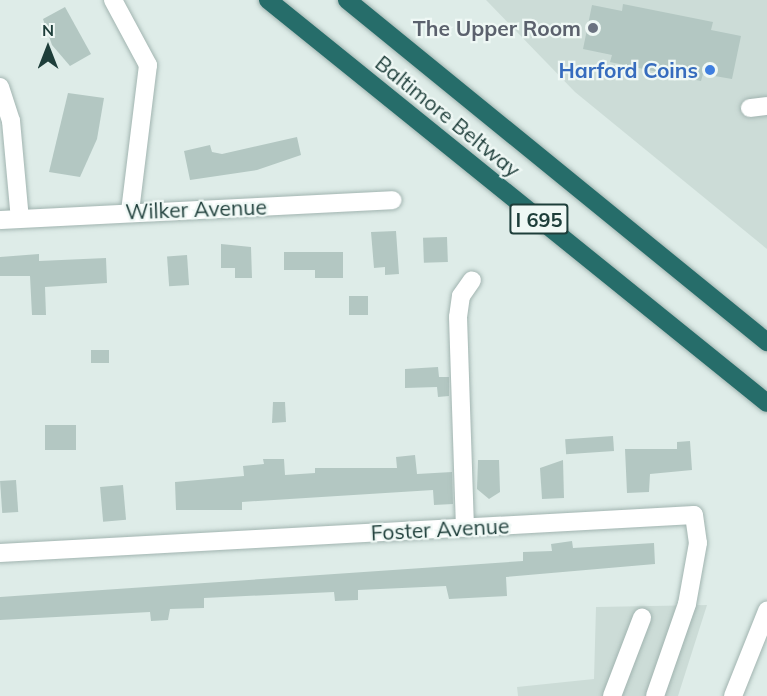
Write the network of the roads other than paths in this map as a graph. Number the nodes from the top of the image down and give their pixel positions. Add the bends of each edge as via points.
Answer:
1 (113, 0) edge
2 (256, 0) edge
3 (268, 0) edge
4 (347, 0) edge
5 (311, 35) junction
6 (0, 87) edge
7 (7, 149) edge
8 (392, 200) dead end
9 (130, 211) junction
10 (20, 219) junction
11 (0, 220) edge
12 (472, 280) dead end
13 (767, 342) edge
14 (767, 403) edge
15 (465, 528) junction
16 (0, 553) edge
17 (767, 611) edge
18 (642, 618) dead end
19 (612, 696) edge
20 (655, 696) edge
21 (733, 696) edge

1 - 9 street via 148,65
2 - 5 highway
3 - 5 highway, Baltimore Beltway / I 695
4 - 13 highway, Baltimore Beltway / I 695
5 - 14 highway, Baltimore Beltway / I 695
6 - 7 street
7 - 10 street
8 - 9 street, Wilker Avenue
9 - 10 street, Wilker Avenue
10 - 11 street, Wilker Avenue
12 - 15 street via 458,317
15 - 16 street, Foster Avenue
15 - 20 street, Foster Avenue via 693,515 698,543 687,604
17 - 21 street
18 - 19 street

